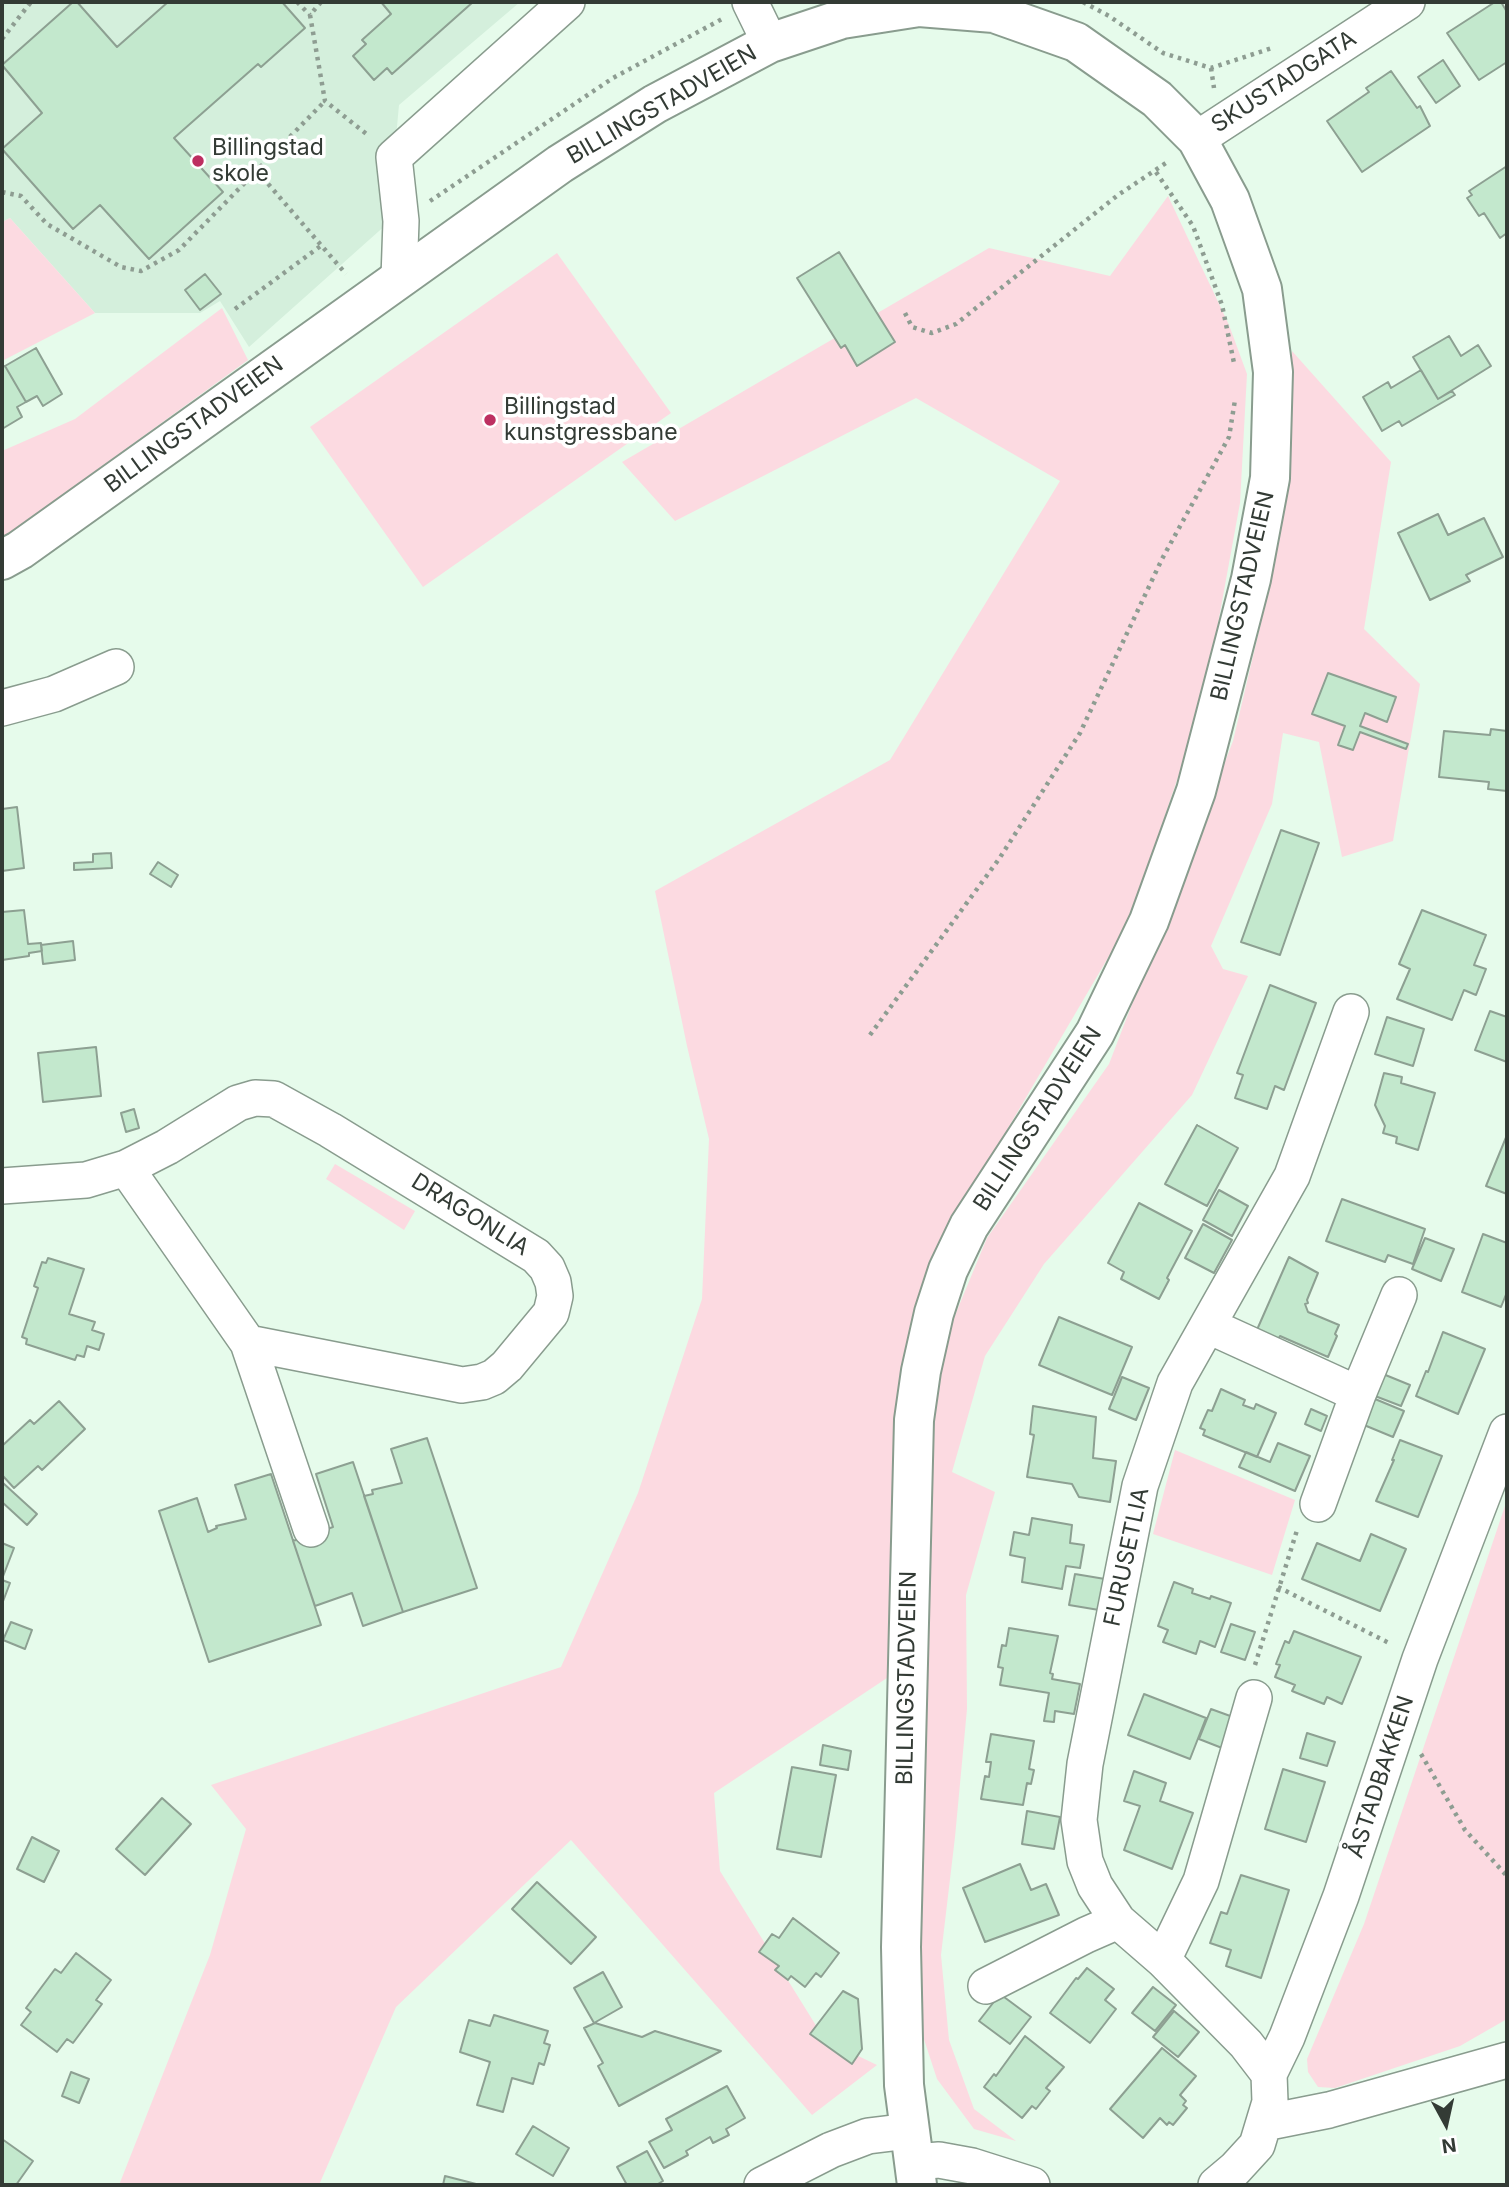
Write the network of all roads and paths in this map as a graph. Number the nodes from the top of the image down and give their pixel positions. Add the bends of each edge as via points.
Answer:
1 (31, 2) edge
2 (298, 2) edge
3 (321, 2) edge
4 (567, 2) edge
5 (750, 2) edge
6 (1083, 2) edge
7 (1407, 2) edge
8 (310, 15) junction
9 (2, 39) edge
10 (770, 43) junction
11 (1283, 44) dead end
12 (326, 101) junction
13 (1197, 139) junction
14 (394, 157) junction
15 (257, 171) junction
16 (1156, 172) junction
17 (2, 191) edge
18 (322, 245) junction
19 (398, 278) junction
20 (353, 283) dead end
21 (234, 309) dead end
22 (905, 313) dead end
23 (1235, 368) dead end
24 (1236, 391) dead end
25 (2, 560) edge
26 (116, 667) dead end
27 (2, 708) edge
28 (1351, 1012) dead end
29 (870, 1035) dead end
30 (126, 1168) junction
31 (2, 1186) edge
32 (1399, 1295) dead end
33 (1209, 1326) junction
34 (248, 1343) junction
35 (1358, 1394) junction
36 (1507, 1432) edge
37 (1318, 1504) joint
38 (311, 1529) dead end
39 (1278, 1587) junction
40 (1420, 1659) junction
41 (1254, 1698) joint
42 (1400, 1717) junction
43 (1507, 1876) edge
44 (1118, 1922) junction
45 (1163, 1960) junction
46 (986, 1986) dead end
47 (1507, 2060) edge
48 (1269, 2074) junction
49 (1264, 2123) junction
50 (913, 2159) edge
51 (762, 2185) edge
52 (1032, 2185) edge
53 (1216, 2185) edge

1 - 9 path
2 - 8 path
3 - 8 path
4 - 14 street
5 - 10 street
6 - 11 path via 1163,53 1211,68
7 - 13 street, SKUSTADGATA
8 - 12 path
10 - 13 main road, BILLINGSTADVEIEN via 842,19 919,7 994,13 1076,42 1157,99
10 - 19 main road, BILLINGSTADVEIEN via 654,104
12 - 14 path
12 - 15 path
13 - 16 path
13 - 50 main road, BILLINGSTADVEIEN via 1230,200 1262,289 1273,372 1270,478 1251,579 1196,791 1149,920 1095,1033 969,1226 948,1270 923,1359 914,1420 901,1947 903,2060
14 - 19 street via 401,221
15 - 17 path via 179,250 142,271 121,267 47,224 22,196
15 - 18 path
16 - 22 path via 1118,195 956,324 932,333 912,327
16 - 23 path via 1193,226 1222,305
18 - 20 path
18 - 21 path
19 - 25 main road, BILLINGSTADVEIEN
24 - 29 path via 1229,437 1162,559 1080,733 999,859
26 - 27 street via 54,694
28 - 33 street, FURUSETLIA via 1292,1176
30 - 31 street, DRAGONLIA via 86,1180
30 - 34 street
30 - 34 street, DRAGONLIA via 238,1103 274,1099 536,1256 553,1282 551,1313 507,1367 482,1382 462,1385
32 - 35 street
33 - 35 street
33 - 44 street, FURUSETLIA via 1175,1384 1140,1486 1085,1764 1079,1820 1085,1861
34 - 38 street
35 - 37 street
36 - 40 street, ÅSTADBAKKEN
37 - 39 path via 1304,1509
39 - 40 path
39 - 41 path via 1255,1662
40 - 42 street, ÅSTADBAKKEN
41 - 45 street via 1201,1881
42 - 43 path via 1465,1830
42 - 48 street, ÅSTADBAKKEN via 1341,1896
44 - 45 street, FURUSETLIA
44 - 46 street
45 - 48 street, FURUSETLIA via 1246,2044
47 - 49 street via 1342,2107
48 - 49 street, ÅSTADBAKKEN via 1270,2102
49 - 53 street, ÅSTADBAKKEN via 1256,2145
50 - 51 street via 868,2136
50 - 52 street via 972,2165

